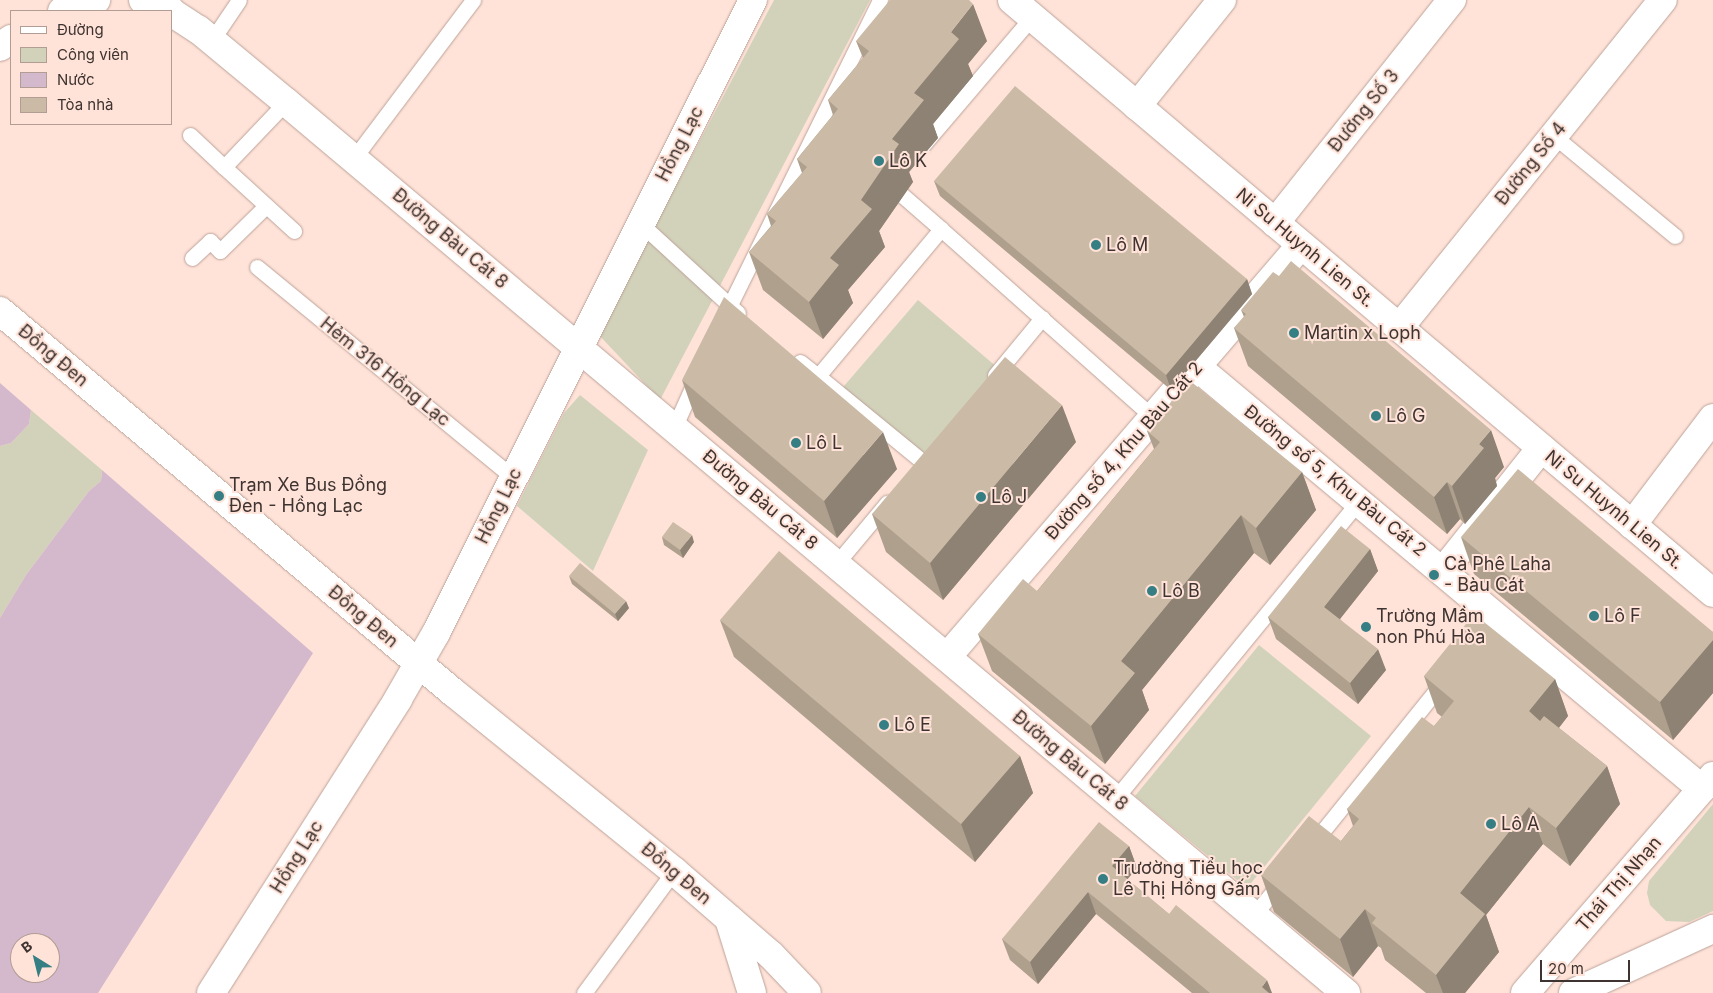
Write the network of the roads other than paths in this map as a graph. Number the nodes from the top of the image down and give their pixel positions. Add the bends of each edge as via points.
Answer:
1 (96, 0) edge
2 (143, 0) edge
3 (239, 0) edge
4 (473, 0) edge
5 (753, 0) edge
6 (880, 0) edge
7 (1222, 0) edge
8 (1452, 0) edge
9 (1663, 0) edge
10 (1022, 8) edge
11 (65, 10) edge
12 (168, 10) edge
13 (172, 12) edge
14 (212, 40) junction
15 (286, 102) junction
16 (1137, 106) junction
17 (190, 135) dead end
18 (1554, 136) junction
19 (915, 156) dead end
20 (354, 158) junction
21 (224, 167) junction
22 (904, 172) dead end
23 (266, 206) junction
24 (640, 223) junction
25 (1275, 223) junction
26 (941, 229) junction
27 (294, 231) dead end
28 (1675, 236) dead end
29 (1301, 245) junction
30 (192, 258) dead end
31 (257, 267) dead end
32 (729, 306) junction
33 (0, 311) edge
34 (1042, 318) junction
35 (751, 323) edge
36 (1399, 328) junction
37 (717, 332) edge
38 (578, 347) junction
39 (788, 352) edge
40 (702, 367) edge
41 (1197, 367) junction
42 (818, 376) junction
43 (985, 386) edge
44 (1153, 417) junction
45 (1713, 418) edge
46 (674, 428) junction
47 (935, 446) edge
48 (1541, 448) junction
49 (922, 461) junction
50 (910, 476) edge
51 (513, 477) junction
52 (898, 491) edge
53 (1359, 501) junction
54 (1632, 525) junction
55 (836, 564) junction
56 (1444, 570) junction
57 (1713, 594) edge
58 (947, 657) junction
59 (419, 663) junction
60 (1453, 669) edge
61 (1707, 782) edge
62 (1115, 799) junction
63 (1304, 854) edge
64 (1291, 869) edge
65 (674, 872) junction
66 (1254, 916) junction
67 (729, 919) junction
68 (1713, 929) edge
69 (211, 993) edge
70 (584, 993) edge
71 (752, 993) edge
72 (807, 993) edge
73 (1346, 993) edge
74 (1525, 993) edge
75 (1572, 993) edge

1 - 11 street
2 - 12 street, Đường Bàu Cát 8
3 - 14 lane
4 - 20 lane
5 - 24 street, Hồng Lạc
6 - 32 lane
7 - 16 street
8 - 25 street, Đường Số 3
9 - 18 street, Đường Số 4
10 - 16 street, Ni Su Huynh Lien St.
10 - 19 lane
13 - 14 street, Đường Bàu Cát 8
14 - 15 street, Đường Bàu Cát 8
15 - 20 street, Đường Bàu Cát 8
15 - 21 lane
16 - 25 street, Ni Su Huynh Lien St.
17 - 21 lane
18 - 28 lane
18 - 36 street, Đường Số 4
20 - 38 street, Đường Bàu Cát 8
21 - 23 lane
22 - 26 lane via 894,188
23 - 27 lane
23 - 30 lane via 220,251 210,241
24 - 32 lane
24 - 38 street, Hồng Lạc
25 - 29 street, Ni Su Huynh Lien St.
26 - 34 lane
26 - 42 lane
29 - 36 street, Ni Su Huynh Lien St.
29 - 41 street, Đường số 4, Khu Bàu Cát 2
31 - 51 lane, Hẻm 316 Hồng Lạc
32 - 35 lane
32 - 37 lane
33 - 59 street, Đồng Đen
34 - 43 lane
34 - 44 lane
36 - 48 street, Ni Su Huynh Lien St.
38 - 46 street, Đường Bàu Cát 8
38 - 51 street, Hồng Lạc
39 - 42 lane
40 - 46 lane
41 - 44 street, Đường số 4, Khu Bàu Cát 2
41 - 53 street, Đường số 5, Khu Bàu Cát 2
42 - 49 lane
44 - 58 street, Đường số 4, Khu Bàu Cát 2
45 - 54 street
46 - 55 street, Đường Bàu Cát 8
47 - 49 lane
48 - 54 street, Ni Su Huynh Lien St.
48 - 56 street
49 - 50 lane
51 - 59 street, Hồng Lạc
52 - 55 lane
53 - 56 street, Đường số 5, Khu Bàu Cát 2
53 - 62 lane
54 - 57 street, Ni Su Huynh Lien St.
55 - 58 street, Đường Bàu Cát 8
56 - 61 street, Đường số 5, Khu Bàu Cát 2 via 1491,623
58 - 62 street, Đường Bàu Cát 8
59 - 65 street, Đồng Đen
59 - 69 street, Hồng Lạc
60 - 63 lane
61 - 74 street, Thái Thị Nhạn
62 - 66 street, Đường Bàu Cát 8
64 - 66 lane
65 - 67 street, Đồng Đen
65 - 70 lane
66 - 73 street, Đường Bàu Cát 8
67 - 71 street
67 - 72 street, Đồng Đen via 772,955
68 - 75 street

